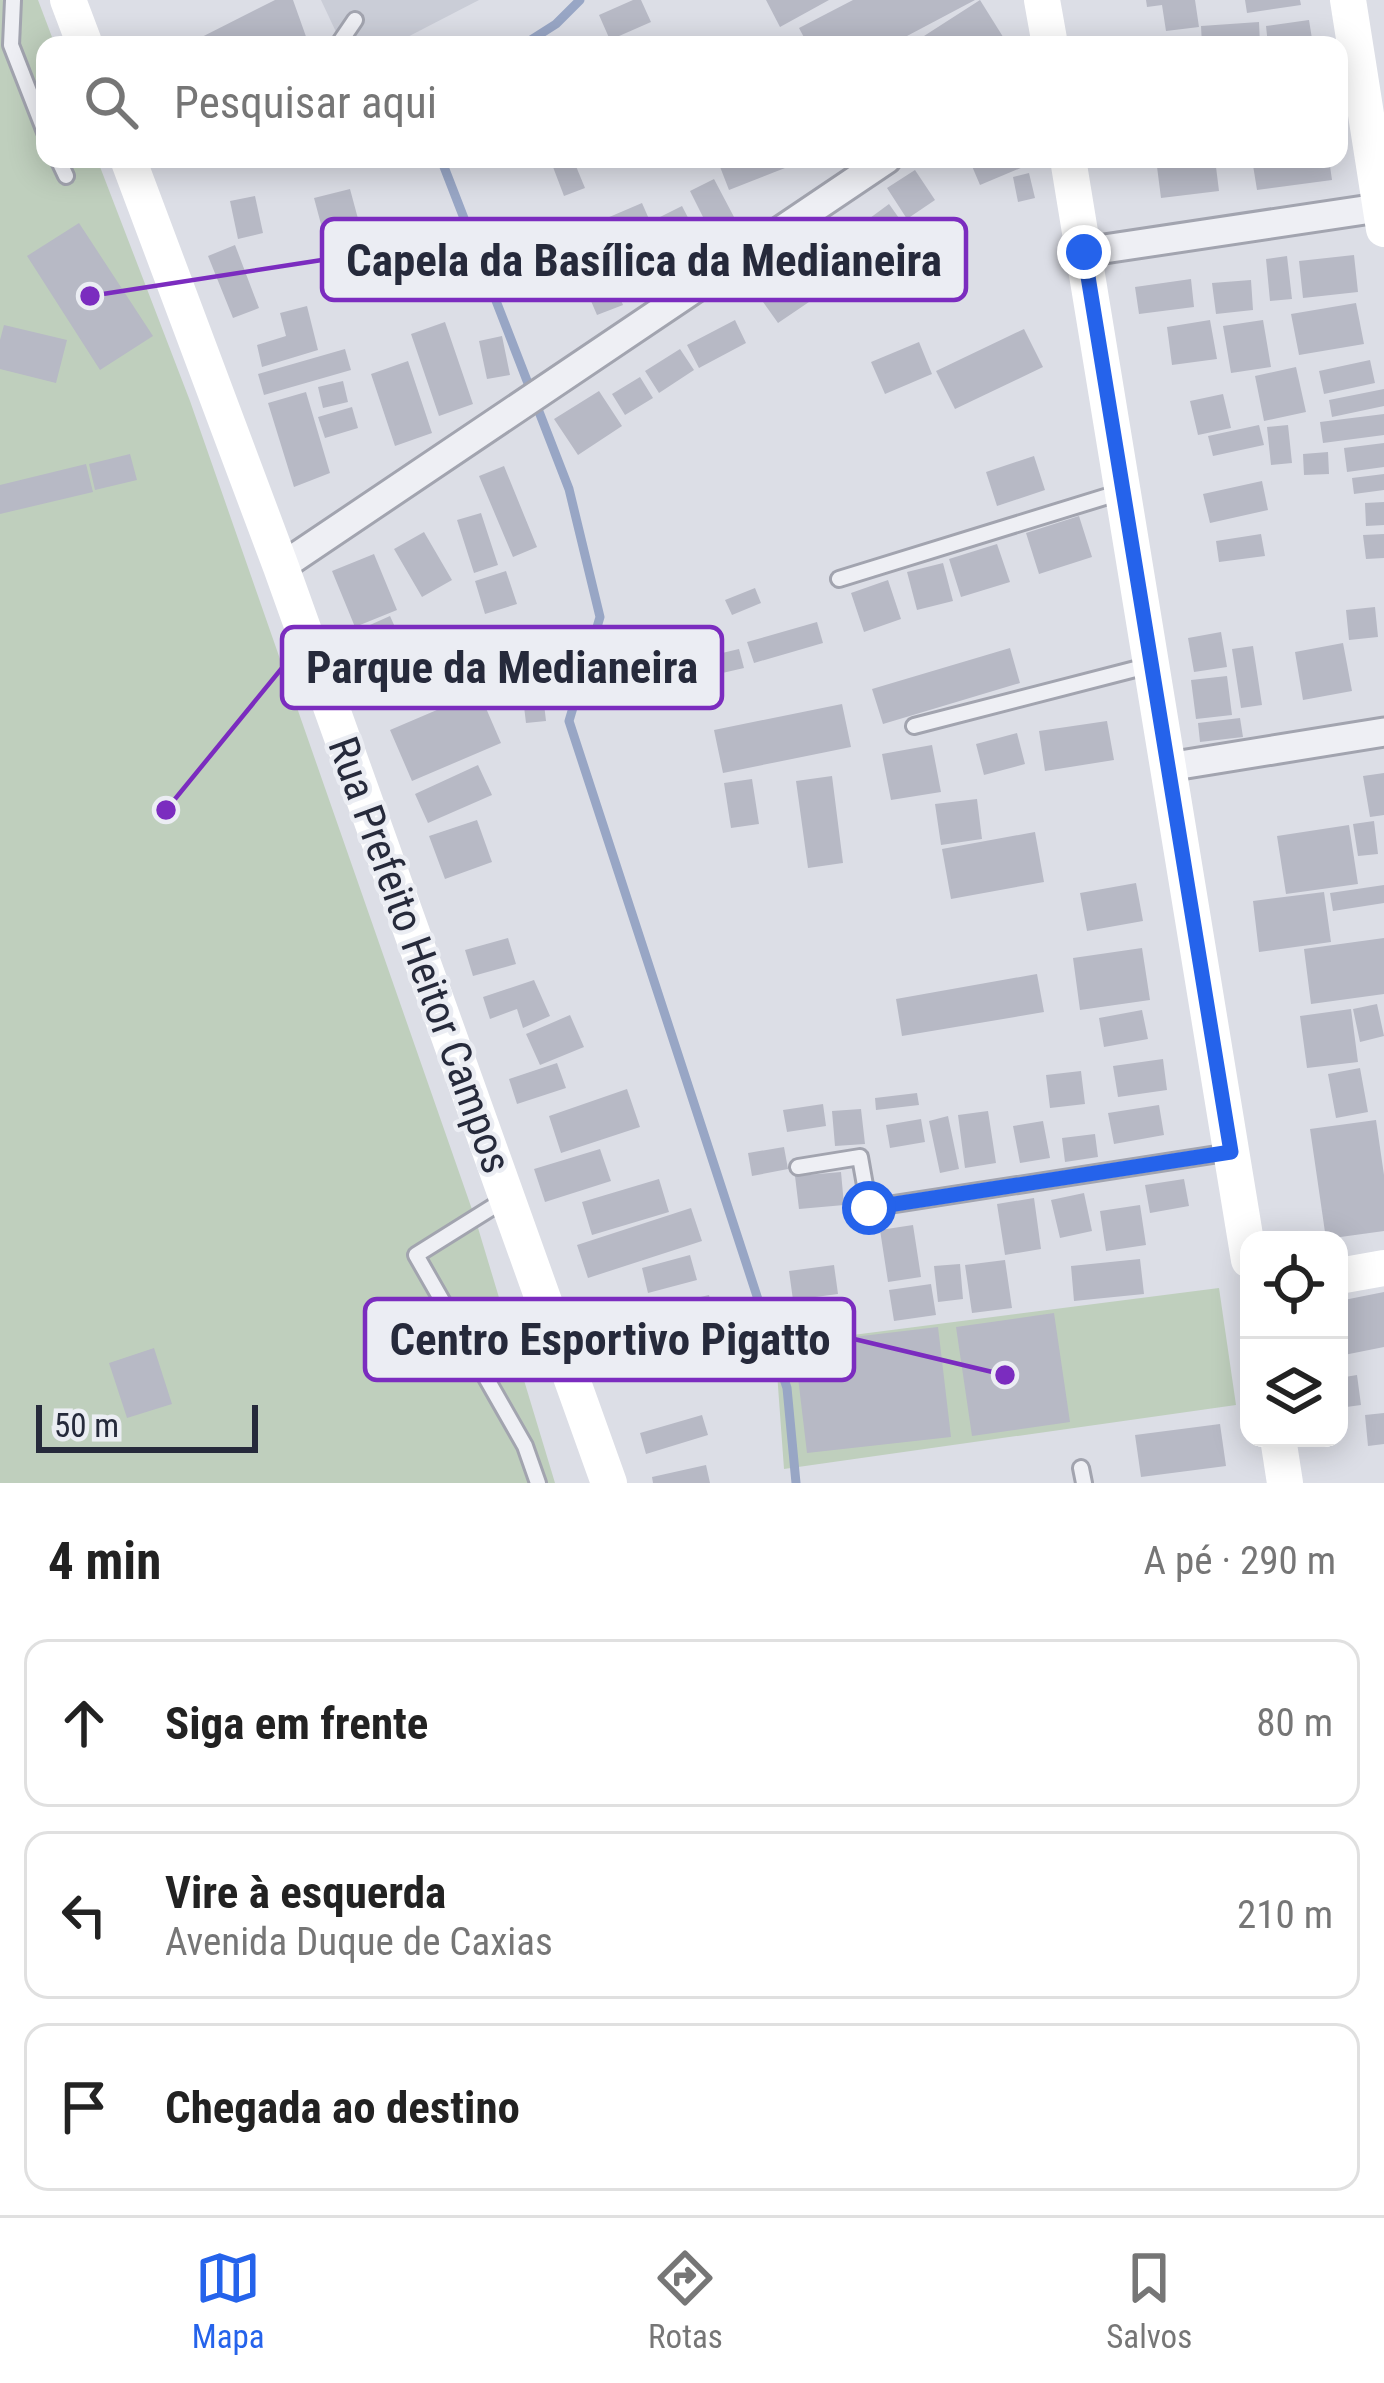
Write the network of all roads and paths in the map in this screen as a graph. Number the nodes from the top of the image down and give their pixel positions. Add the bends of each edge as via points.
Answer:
1 (13, 0) edge
2 (68, 0) edge
3 (1042, 0) edge
4 (1348, 0) edge
5 (355, 20) dead end
6 (82, 36) edge
7 (344, 36) edge
8 (1048, 36) edge
9 (36, 109) edge
10 (62, 168) edge
11 (134, 168) edge
12 (873, 168) edge
13 (1070, 168) edge
14 (66, 176) dead end
15 (1383, 214) edge
16 (1084, 252) junction
17 (1123, 492) junction
18 (280, 567) junction
19 (839, 579) dead end
20 (1151, 664) junction
21 (914, 726) dead end
22 (1384, 732) edge
23 (1168, 767) junction
24 (1231, 1152) junction
25 (798, 1167) dead end
26 (507, 1197) junction
27 (1244, 1231) edge
28 (1384, 1268) edge
29 (1348, 1274) edge
30 (1280, 1447) edge
31 (538, 1483) edge
32 (609, 1483) edge
33 (1286, 1483) edge

1 - 9 lane via 11,45
2 - 6 street
3 - 8 street
4 - 15 street
5 - 7 lane
10 - 14 lane
11 - 18 street, Rua Prefeito Heitor Campos
12 - 18 street
13 - 16 street
15 - 16 street
16 - 17 street
17 - 19 lane
17 - 20 street
18 - 26 street, Rua Prefeito Heitor Campos
20 - 21 lane
20 - 23 street
22 - 23 street
23 - 24 street
24 - 25 lane via 869,1208 860,1157
24 - 27 street
26 - 31 lane via 416,1255
26 - 32 street, Rua Prefeito Heitor Campos
28 - 29 street
30 - 33 street

